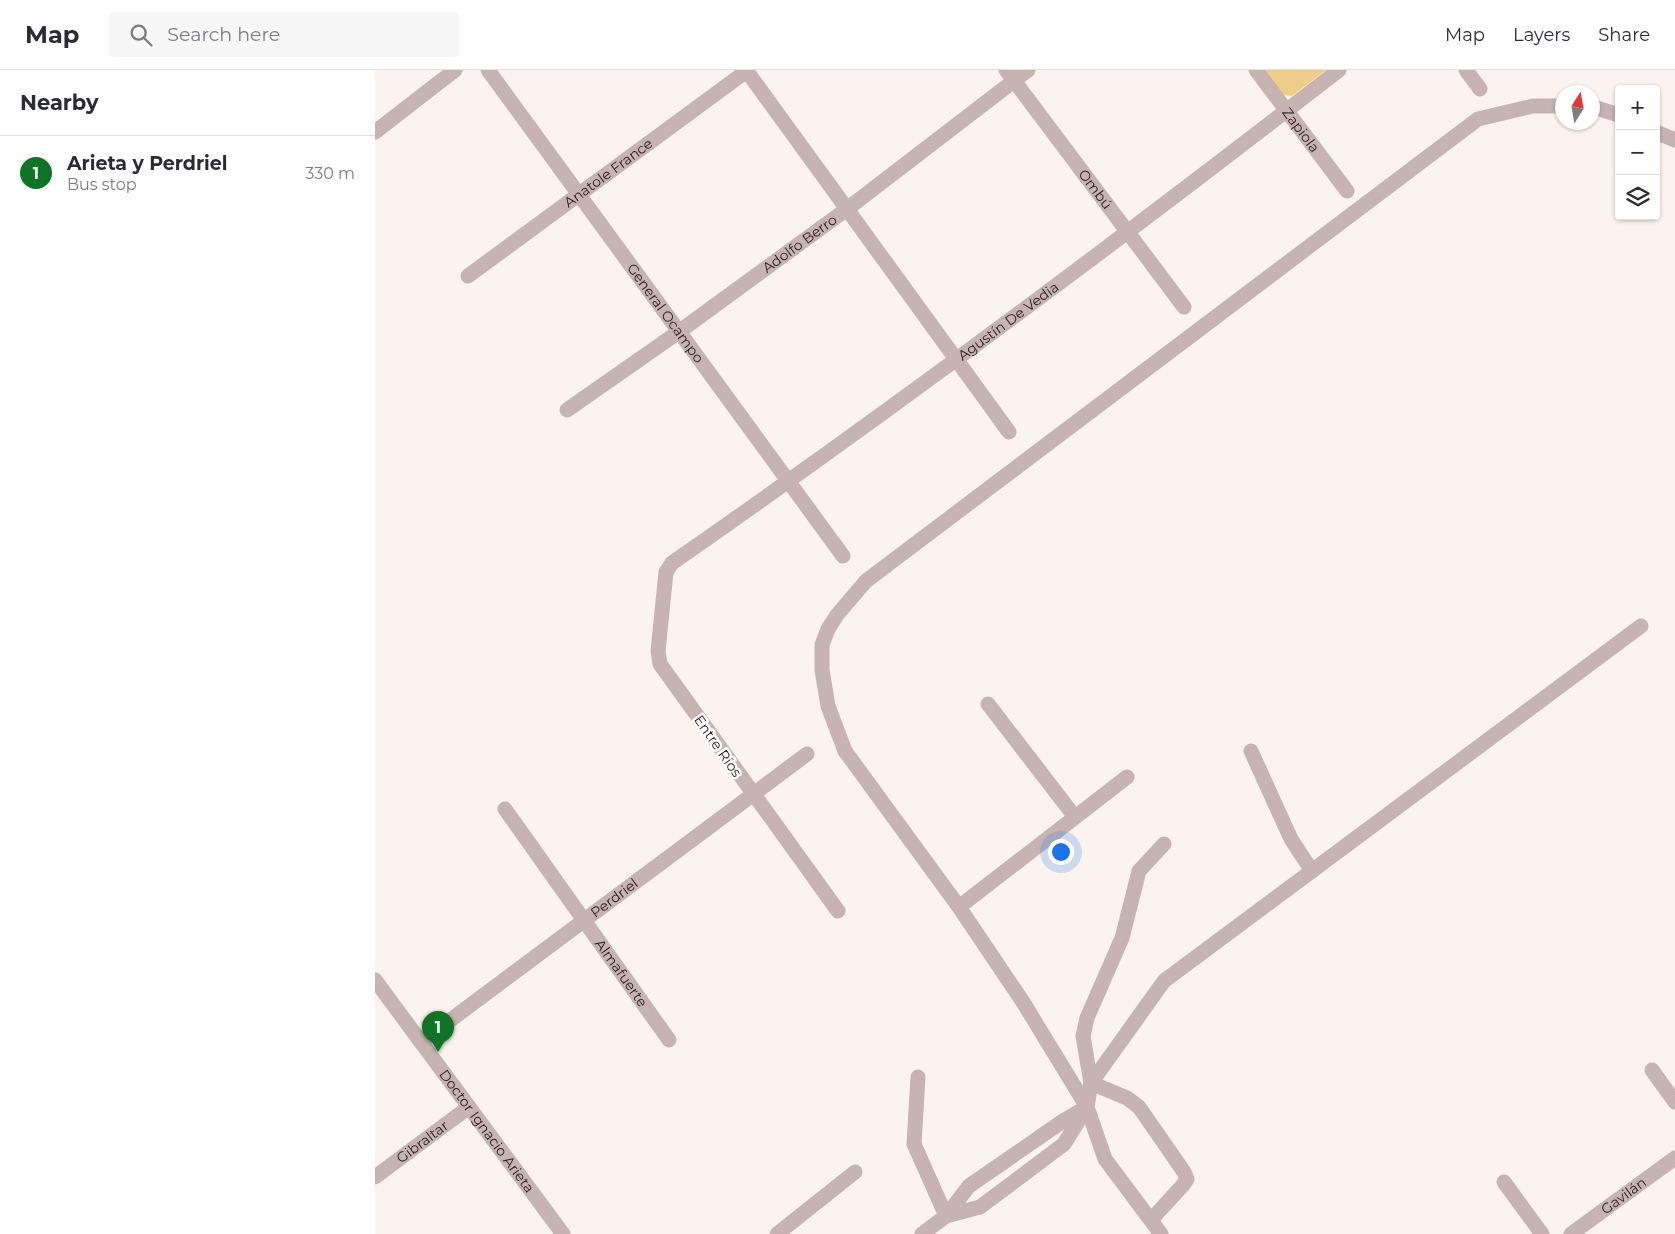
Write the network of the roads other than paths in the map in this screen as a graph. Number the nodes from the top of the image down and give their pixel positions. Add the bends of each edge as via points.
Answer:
1 (455, 70) edge
2 (488, 70) edge
3 (747, 70) edge
4 (1028, 70) edge
5 (1256, 70) edge
6 (1339, 70) edge
7 (1466, 70) edge
8 (1010, 75) edge
9 (1480, 89) dead end
10 (1555, 106) edge
11 (1600, 109) edge
12 (1287, 111) junction
13 (1615, 114) edge
14 (375, 132) edge
15 (1660, 134) edge
16 (1675, 140) edge
17 (1347, 191) dead end
18 (580, 195) junction
19 (847, 209) junction
20 (1127, 233) junction
21 (469, 276) dead end
22 (1184, 307) dead end
23 (680, 331) junction
24 (956, 360) junction
25 (567, 410) dead end
26 (1009, 432) dead end
27 (788, 482) junction
28 (843, 556) dead end
29 (672, 563) joint
30 (1641, 626) dead end
31 (988, 704) dead end
32 (1251, 751) dead end
33 (807, 754) dead end
34 (1127, 778) dead end
35 (753, 795) junction
36 (505, 809) dead end
37 (1075, 817) junction
38 (1164, 844) dead end
39 (1312, 870) junction
40 (959, 907) junction
41 (838, 910) dead end
42 (586, 920) junction
43 (378, 989) edge
44 (669, 1040) dead end
45 (421, 1042) junction
46 (1652, 1070) dead end
47 (919, 1077) dead end
48 (1091, 1083) junction
49 (1675, 1102) edge
50 (469, 1107) junction
51 (1087, 1107) junction
52 (1675, 1158) edge
53 (855, 1172) dead end
54 (375, 1177) edge
55 (1504, 1182) dead end
56 (946, 1216) junction
57 (1151, 1220) junction
58 (563, 1234) edge
59 (777, 1234) edge
60 (923, 1234) edge
61 (1161, 1234) edge
62 (1542, 1234) edge
63 (1571, 1234) edge

1 - 14 street
2 - 18 street, General Ocampo
3 - 18 street, Anatole France
3 - 19 street
4 - 8 street, Adolfo Berro
5 - 12 street, Zapiola
6 - 12 street, Agustín De Vedia
7 - 9 street
8 - 19 street, Adolfo Berro
8 - 20 street, Ombú
10 - 40 street via 1533,106 1478,119 866,580 837,615 822,645 822,670 828,706 845,751
11 - 13 street
12 - 17 street, Zapiola
12 - 20 street, Agustín De Vedia
15 - 16 street
18 - 21 street, Anatole France
18 - 23 street, General Ocampo
19 - 23 street, Adolfo Berro
19 - 24 street
20 - 22 street, Ombú
20 - 24 street, Agustín De Vedia
23 - 25 street, Adolfo Berro
23 - 27 street, General Ocampo
24 - 26 street
24 - 27 street, Agustín De Vedia
27 - 28 street, General Ocampo
27 - 29 street, Agustín De Vedia
29 - 35 street, Entre Ríos via 663,587 660,664
30 - 39 street
31 - 37 street
32 - 39 street via 1291,839
33 - 35 street, Perdriel
34 - 37 street
35 - 41 street, Entre Ríos
35 - 42 street, Perdriel
36 - 42 street, Almafuerte
37 - 40 street
38 - 48 street via 1139,871 1122,938 1087,1018 1083,1036
39 - 48 street via 1164,981
40 - 51 street via 1028,1010
42 - 44 street, Almafuerte
42 - 45 street, Perdriel
43 - 45 street, Doctor Ignacio Arieta
45 - 50 street, Doctor Ignacio Arieta
46 - 49 street
47 - 56 street via 915,1144
48 - 51 street
48 - 57 street via 1127,1098 1139,1107 1184,1172 1187,1179 1183,1185
50 - 54 street, Gibraltar
50 - 58 street, Doctor Ignacio Arieta
51 - 56 street via 969,1186
51 - 56 street via 1064,1144 980,1207
51 - 57 street via 1105,1159
52 - 63 street, Gavilán
53 - 59 street
55 - 62 street
56 - 60 street
57 - 61 street

